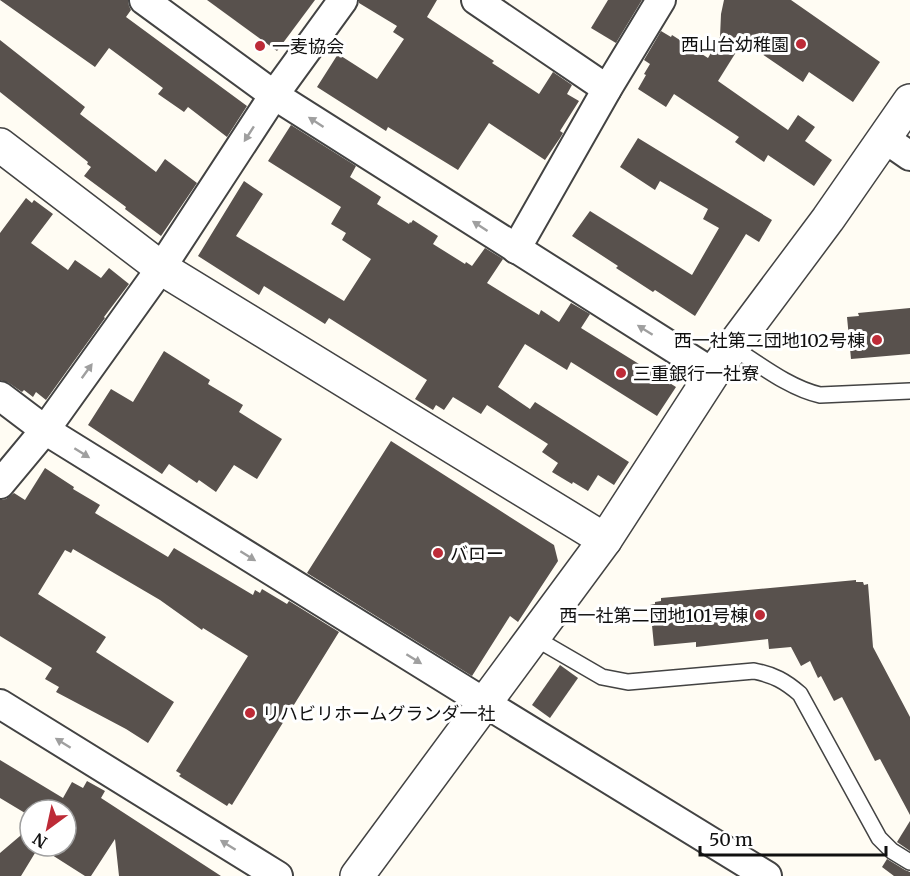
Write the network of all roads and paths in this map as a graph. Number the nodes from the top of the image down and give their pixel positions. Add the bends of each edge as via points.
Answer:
1 (144, 0) edge
2 (343, 0) edge
3 (476, 0) edge
4 (661, 0) edge
5 (607, 89) junction
6 (274, 95) junction
7 (910, 101) edge
8 (0, 145) edge
9 (897, 147) edge
10 (516, 249) junction
11 (161, 268) junction
12 (732, 347) junction
13 (713, 373) junction
14 (910, 391) edge
15 (0, 396) edge
16 (45, 430) junction
17 (0, 484) edge
18 (605, 540) junction
19 (533, 637) junction
20 (485, 703) junction
21 (0, 704) edge
22 (910, 862) edge
23 (278, 876) edge
24 (357, 876) edge
25 (767, 876) edge

1 - 6 street
2 - 6 street
3 - 5 street
4 - 5 street
5 - 10 street
10 -> 6 street
6 -> 11 street
7 - 9 street
8 - 11 street
9 - 12 street via 828,219
13 -> 10 street
16 -> 11 street
11 - 18 street
12 - 13 street
12 - 14 lane via 806,392 820,395
13 - 18 street
15 - 16 street
16 - 17 street
16 -> 20 street
18 - 19 street
19 - 20 street
19 - 22 lane via 602,677 628,682 754,671 787,683 800,694 879,838
20 - 24 street
20 - 25 street
23 -> 21 street

